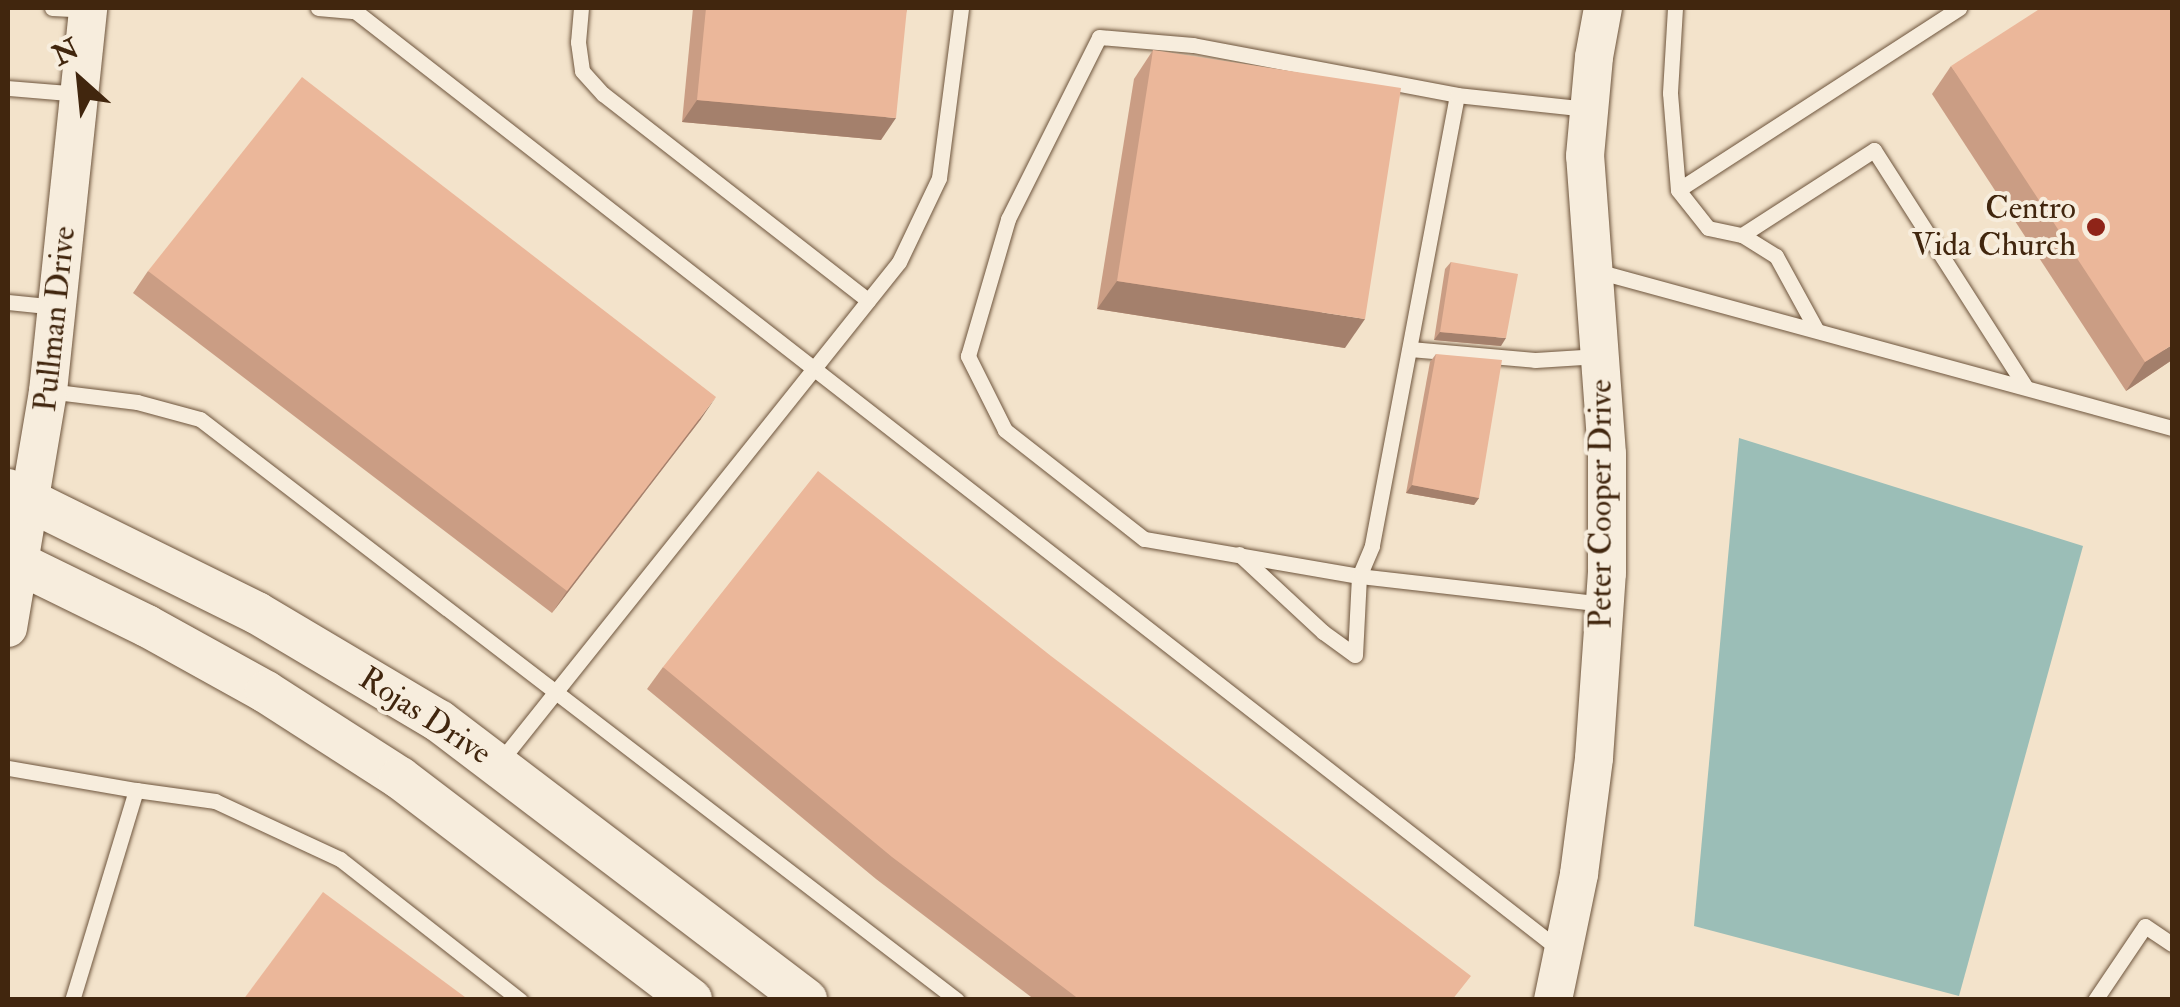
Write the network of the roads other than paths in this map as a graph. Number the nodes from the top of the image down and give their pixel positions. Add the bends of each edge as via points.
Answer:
1 (76, 8) edge
2 (318, 8) edge
3 (581, 8) edge
4 (961, 8) edge
5 (1603, 8) edge
6 (1675, 8) edge
7 (1960, 8) edge
8 (8, 88) edge
9 (79, 94) junction
10 (1457, 95) junction
11 (1589, 109) junction
12 (1678, 190) junction
13 (1742, 235) junction
14 (1592, 270) junction
15 (868, 300) junction
16 (8, 302) edge
17 (57, 307) junction
18 (1816, 329) junction
19 (1410, 350) junction
20 (1600, 356) junction
21 (812, 371) junction
22 (2025, 386) junction
23 (48, 391) junction
24 (2172, 428) edge
25 (19, 495) edge
26 (1238, 554) junction
27 (13, 560) edge
28 (1359, 576) junction
29 (1605, 604) junction
30 (8, 628) edge
31 (556, 692) junction
32 (498, 764) junction
33 (8, 768) edge
34 (136, 790) junction
35 (2172, 944) edge
36 (1563, 953) junction
37 (939, 986) junction
38 (72, 1000) edge
39 (520, 1000) edge
40 (692, 1000) edge
41 (806, 1000) edge
42 (928, 1000) edge
43 (957, 1000) edge
44 (1554, 1000) edge
45 (2095, 1000) edge

1 - 9 street, Pullman Drive
2 - 21 lane via 356,12
3 - 15 lane via 582,71 603,94
4 - 15 lane via 939,178 899,262
5 - 11 street, Peter Cooper Drive
6 - 12 lane via 1670,93
7 - 12 lane
8 - 9 lane
9 - 17 street, Pullman Drive
10 - 11 lane
10 - 19 lane
10 - 26 lane via 1194,45 1099,37 1008,218 968,356 1005,430 1144,539
11 - 14 street, Peter Cooper Drive
12 - 13 lane via 1708,228
13 - 18 lane via 1776,256
13 - 22 lane via 1874,150
14 - 18 lane
14 - 20 street, Peter Cooper Drive
15 - 21 lane
16 - 17 lane
17 - 23 street, Pullman Drive
18 - 22 lane
19 - 20 lane via 1534,360
19 - 28 lane via 1372,546
20 - 29 street, Peter Cooper Drive
21 - 31 lane
21 - 36 lane
22 - 24 lane
23 - 25 street, Pullman Drive
23 - 31 lane via 200,419
25 - 27 street, Pullman Drive
25 - 32 main road, Rojas Drive via 257,613
26 - 28 lane
26 - 28 lane via 1355,655
27 - 30 street, Pullman Drive
27 - 40 main road, Rojas Drive via 266,692 400,778
28 - 29 lane
29 - 36 street, Peter Cooper Drive via 1594,758
31 - 32 lane
31 - 37 lane
32 - 41 main road, Rojas Drive
33 - 34 lane
34 - 38 lane
34 - 39 lane via 215,801 340,859
35 - 45 lane via 2145,926
36 - 44 street, Peter Cooper Drive
37 - 42 lane
37 - 43 lane

